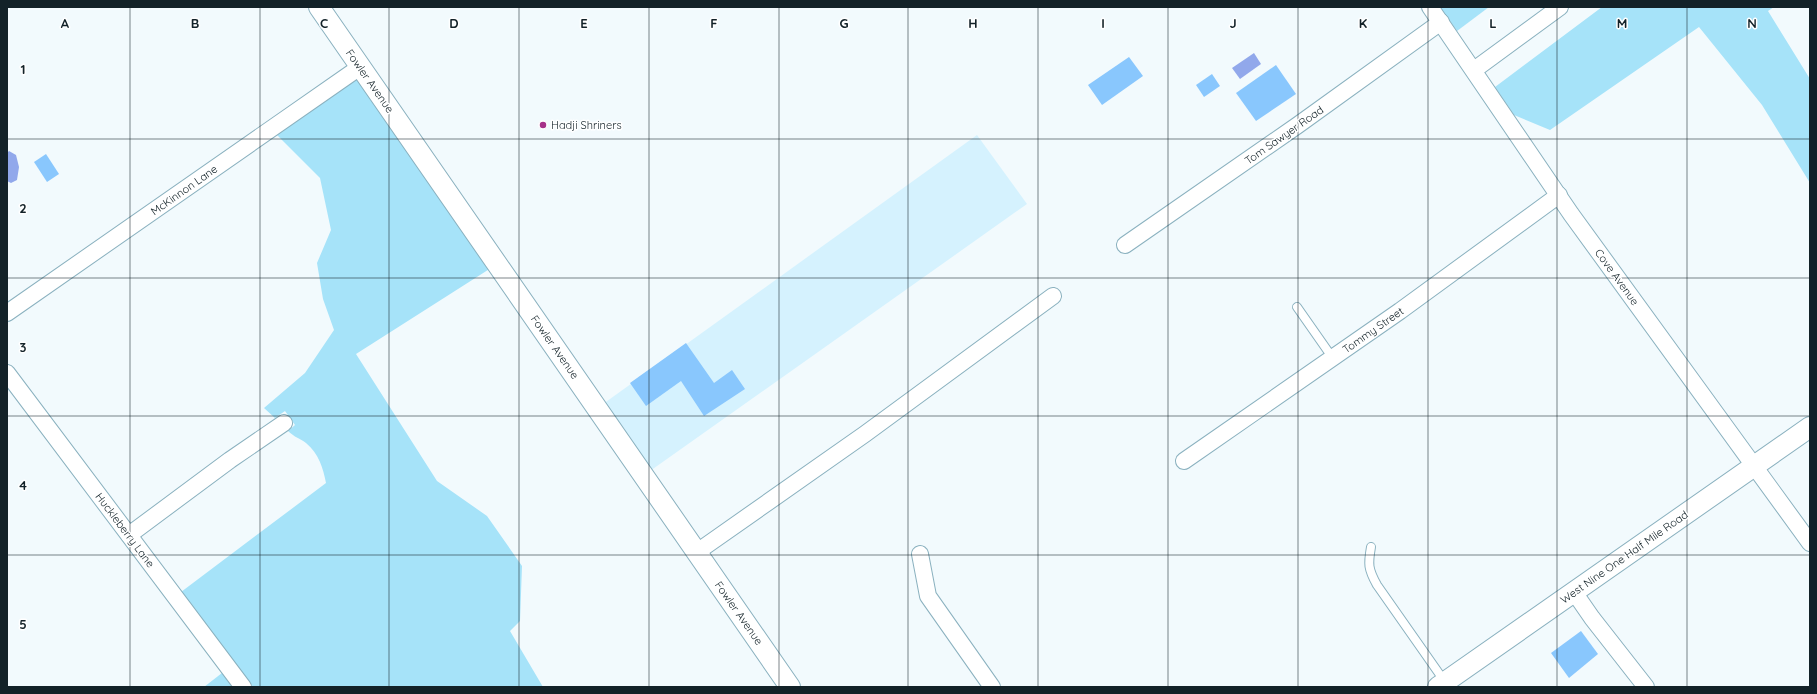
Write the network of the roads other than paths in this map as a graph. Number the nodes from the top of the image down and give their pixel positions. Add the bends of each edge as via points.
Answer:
1 (319, 7) edge
2 (1430, 7) edge
3 (1560, 7) edge
4 (1441, 22) junction
5 (360, 66) junction
6 (1474, 70) junction
7 (1559, 195) junction
8 (1125, 245) dead end
9 (1053, 296) dead end
10 (1297, 307) dead end
11 (7, 313) edge
12 (1332, 358) junction
13 (7, 373) edge
14 (284, 422) dead end
15 (1810, 427) edge
16 (1184, 461) dead end
17 (1754, 466) junction
18 (129, 535) junction
19 (1810, 544) edge
20 (1371, 547) dead end
21 (696, 552) junction
22 (920, 554) dead end
23 (1574, 592) junction
24 (1441, 684) edge
25 (243, 687) edge
26 (790, 687) edge
27 (992, 687) edge
28 (1646, 687) edge

1 - 5 street, Fowler Avenue
2 - 4 street, Cove Avenue
3 - 6 street
4 - 6 street, Cove Avenue
4 - 8 street, Tom Sawyer Road
5 - 11 street, McKinnon Lane
5 - 21 street, Fowler Avenue
6 - 7 street, Cove Avenue
7 - 12 street, Tommy Street
7 - 17 street, Cove Avenue
9 - 21 street via 872,429
10 - 12 lane
12 - 16 street, Tommy Street
13 - 18 street, Huckleberry Lane
14 - 18 street
15 - 17 street, West Nine One Half Mile Road
17 - 19 street, Cove Avenue
17 - 23 street, West Nine One Half Mile Road
18 - 25 street, Huckleberry Lane
20 - 24 lane via 1368,560 1370,573
21 - 26 street, Fowler Avenue
22 - 27 street via 928,596
23 - 24 street, West Nine One Half Mile Road
23 - 28 street

